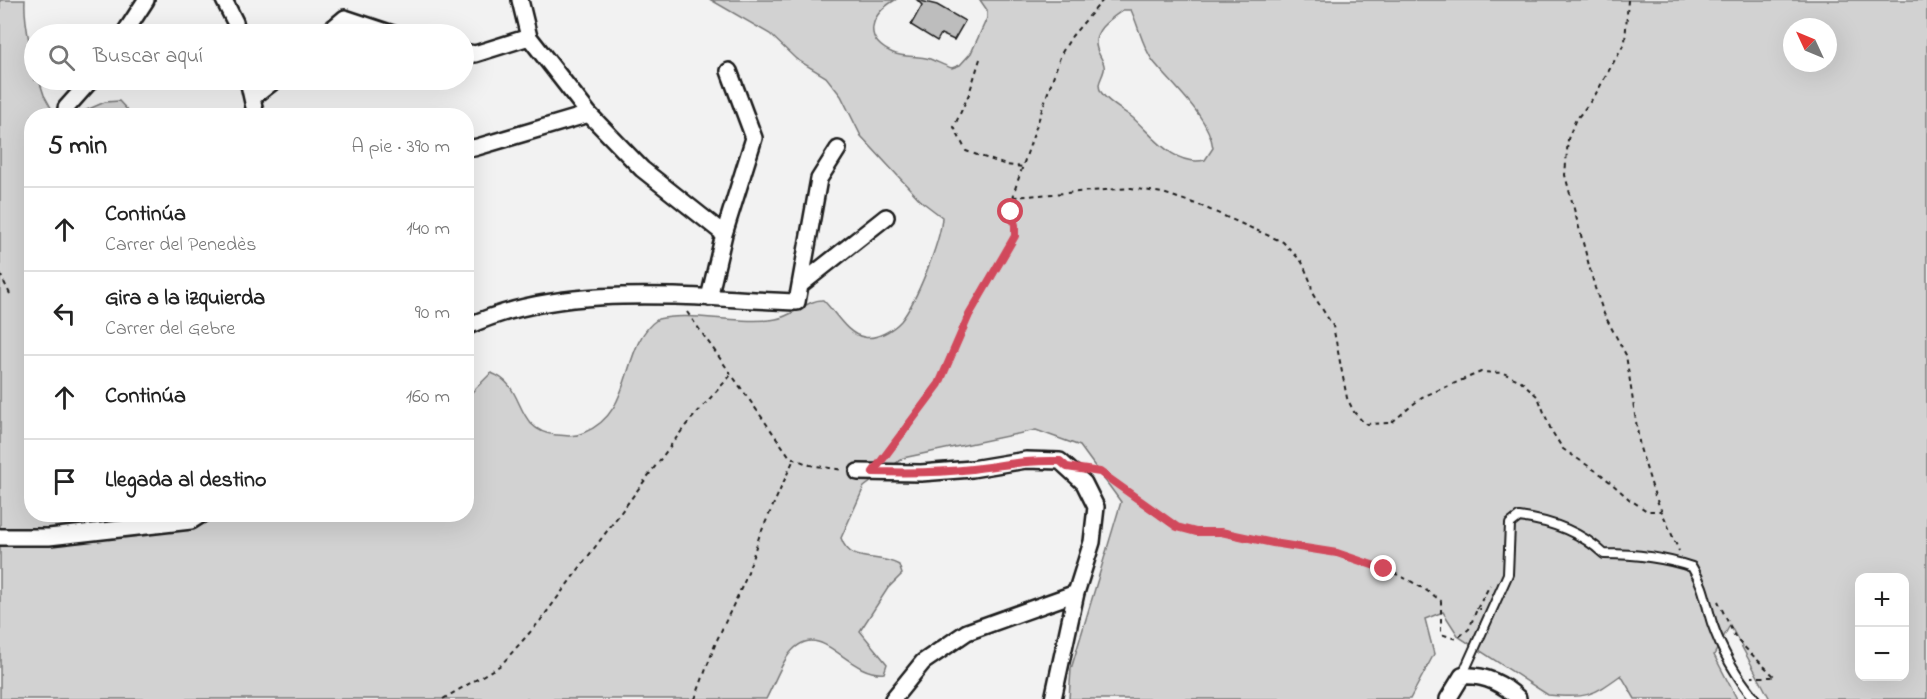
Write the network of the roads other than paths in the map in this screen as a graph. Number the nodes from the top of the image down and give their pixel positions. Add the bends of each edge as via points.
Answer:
1 (146, 0) edge
2 (224, 0) edge
3 (520, 0) edge
4 (130, 24) edge
5 (236, 24) edge
6 (338, 24) edge
7 (363, 24) edge
8 (529, 37) junction
9 (474, 54) edge
10 (729, 71) dead end
11 (82, 90) edge
12 (250, 90) edge
13 (262, 90) edge
14 (252, 98) junction
15 (66, 108) dead end
16 (254, 108) edge
17 (589, 114) junction
18 (474, 148) edge
19 (838, 149) dead end
20 (886, 217) dead end
21 (724, 234) junction
22 (800, 285) junction
23 (709, 298) junction
24 (474, 324) edge
25 (866, 472) road end
26 (182, 522) edge
27 (0, 537) edge
28 (1076, 593) junction
29 (1462, 676) junction
30 (1518, 698) edge
31 (893, 699) edge
32 (1053, 699) edge
33 (1448, 699) edge
34 (1755, 699) edge

1 - 4 street
2 - 5 street
3 - 8 street
6 - 7 street via 345,18
8 - 9 street
8 - 17 street
10 - 21 street via 754,138
11 - 15 street
12 - 14 street
13 - 14 street
14 - 16 street
17 - 18 street
17 - 21 street via 642,169
19 - 22 street via 819,179
20 - 22 street
21 - 23 street
22 - 23 street via 797,302
23 - 24 street via 571,297 508,311
25 - 28 street via 921,473 1026,460 1060,461 1084,483 1096,507 1092,542
26 - 27 street via 49,537
28 - 31 street via 967,632 923,662
28 - 32 street
29 - 30 street via 1484,677 1507,687
29 - 33 street
29 - 34 lane via 1509,574 1510,524 1519,517 1543,520 1573,531 1604,554 1632,554 1690,566 1705,588 1713,623 1736,677

